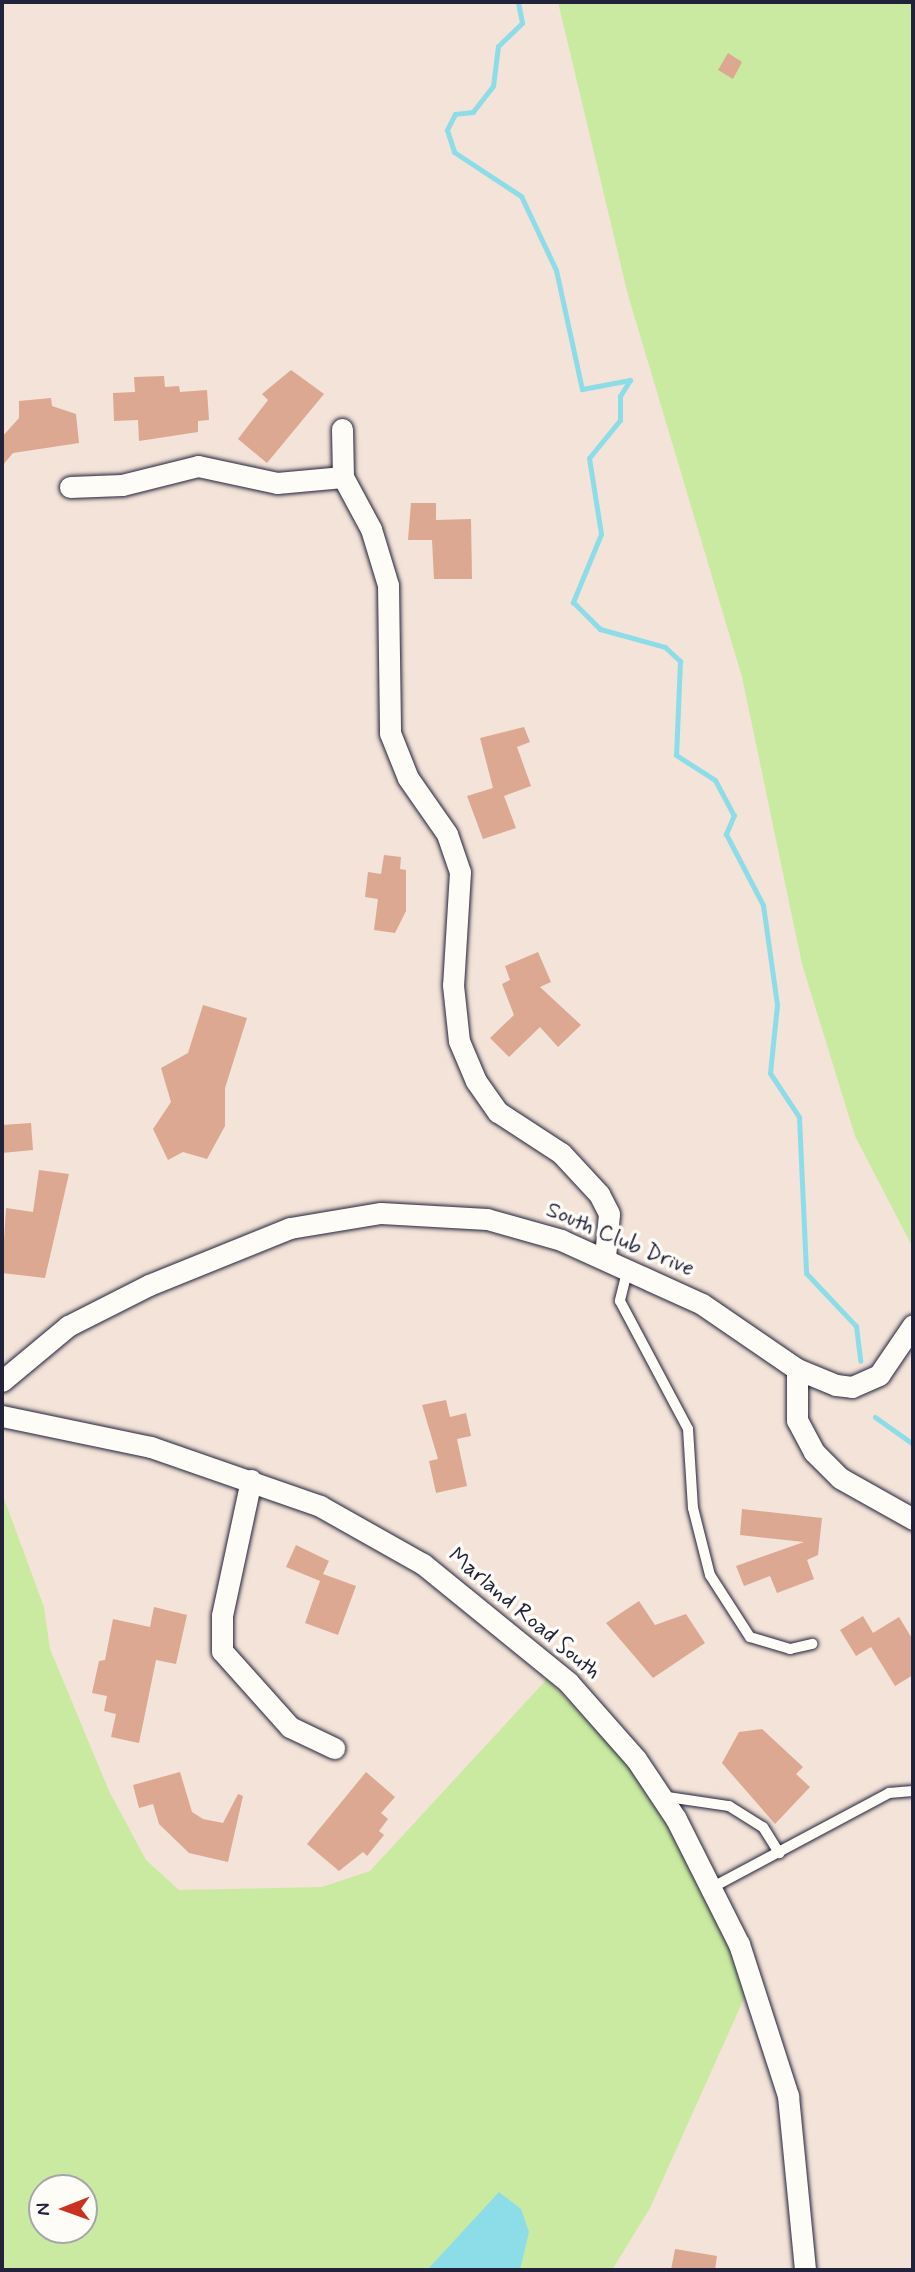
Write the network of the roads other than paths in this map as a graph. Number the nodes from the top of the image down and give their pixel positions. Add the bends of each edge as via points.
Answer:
1 (342, 429) dead end
2 (343, 477) junction
3 (70, 488) dead end
4 (605, 1257) junction
5 (628, 1268) junction
6 (913, 1325) edge
7 (797, 1368) junction
8 (2, 1381) edge
9 (2, 1416) edge
10 (251, 1480) junction
11 (913, 1519) edge
12 (812, 1644) dead end
13 (334, 1748) dead end
14 (913, 1791) edge
15 (661, 1796) junction
16 (779, 1853) junction
17 (713, 1887) junction
18 (805, 2270) edge

1 - 2 street
2 - 3 street via 277,483 198,466 122,485
2 - 4 street via 385,564 390,733 396,756 447,834 460,872 453,985 459,1041 476,1081 498,1112 561,1153 599,1194 609,1214
4 - 5 street, South Club Drive
4 - 8 street, South Club Drive via 487,1219 381,1213 321,1221 149,1284 68,1326
5 - 7 street, South Club Drive via 702,1304
5 - 12 lane via 620,1301 688,1429 694,1517 710,1575 750,1637 790,1649
6 - 7 street, South Club Drive via 894,1359 866,1383 836,1385
7 - 11 street via 797,1420 814,1452 840,1478
9 - 10 street, Marland Road South via 151,1447
10 - 13 street via 222,1615 222,1651 290,1727
10 - 15 street, Marland Road South via 367,1530 485,1610 568,1682
14 - 16 lane via 889,1793
15 - 16 lane via 729,1806 763,1827
15 - 17 street, Marland Road South
16 - 17 lane
17 - 18 street, Marland Road South via 758,1995 788,2096

